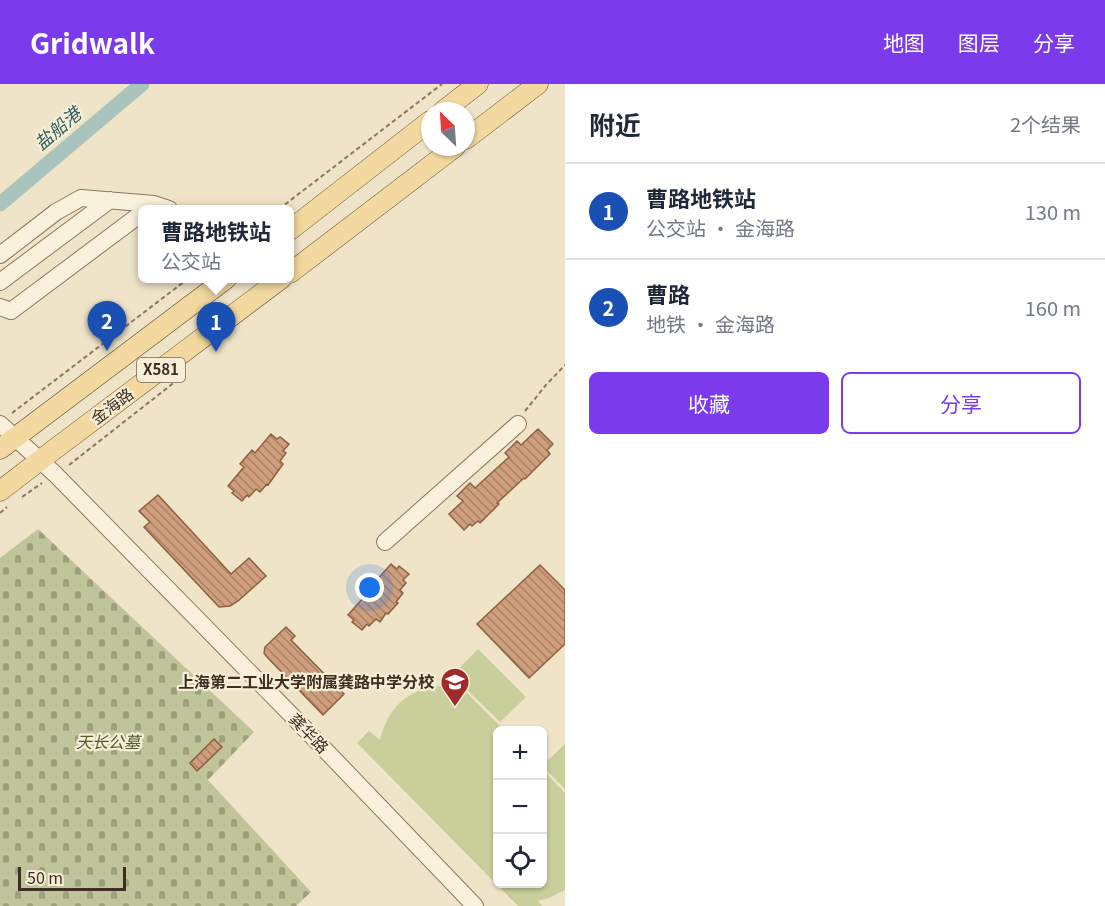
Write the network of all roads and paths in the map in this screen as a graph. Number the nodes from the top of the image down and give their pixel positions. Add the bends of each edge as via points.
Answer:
1 (442, 84) edge
2 (478, 84) edge
3 (538, 84) edge
4 (455, 102) edge
5 (421, 128) edge
6 (475, 132) edge
7 (443, 156) edge
8 (110, 200) junction
9 (285, 205) edge
10 (138, 206) edge
11 (138, 220) edge
12 (294, 227) edge
13 (0, 255) edge
14 (294, 270) edge
15 (0, 282) edge
16 (184, 283) edge
17 (221, 283) edge
18 (277, 283) edge
19 (0, 307) edge
20 (565, 365) edge
21 (518, 424) joint
22 (6, 432) edge
23 (39, 461) junction
24 (0, 491) edge
25 (385, 542) dead end
26 (475, 906) edge

1 - 9 path
2 - 4 main road
3 - 6 main road
5 - 12 main road
7 - 14 main road
8 - 10 street
8 - 13 street via 81,198
8 - 15 street
11 - 19 street via 11,311
16 - 22 path
17 - 22 main road, 金海路 / X581
18 - 23 main road, 金海路 / X581
20 - 21 path via 528,406
21 - 25 street
22 - 23 street, 龚华路
23 - 24 main road, 金海路 / X581
23 - 26 street, 龚华路

